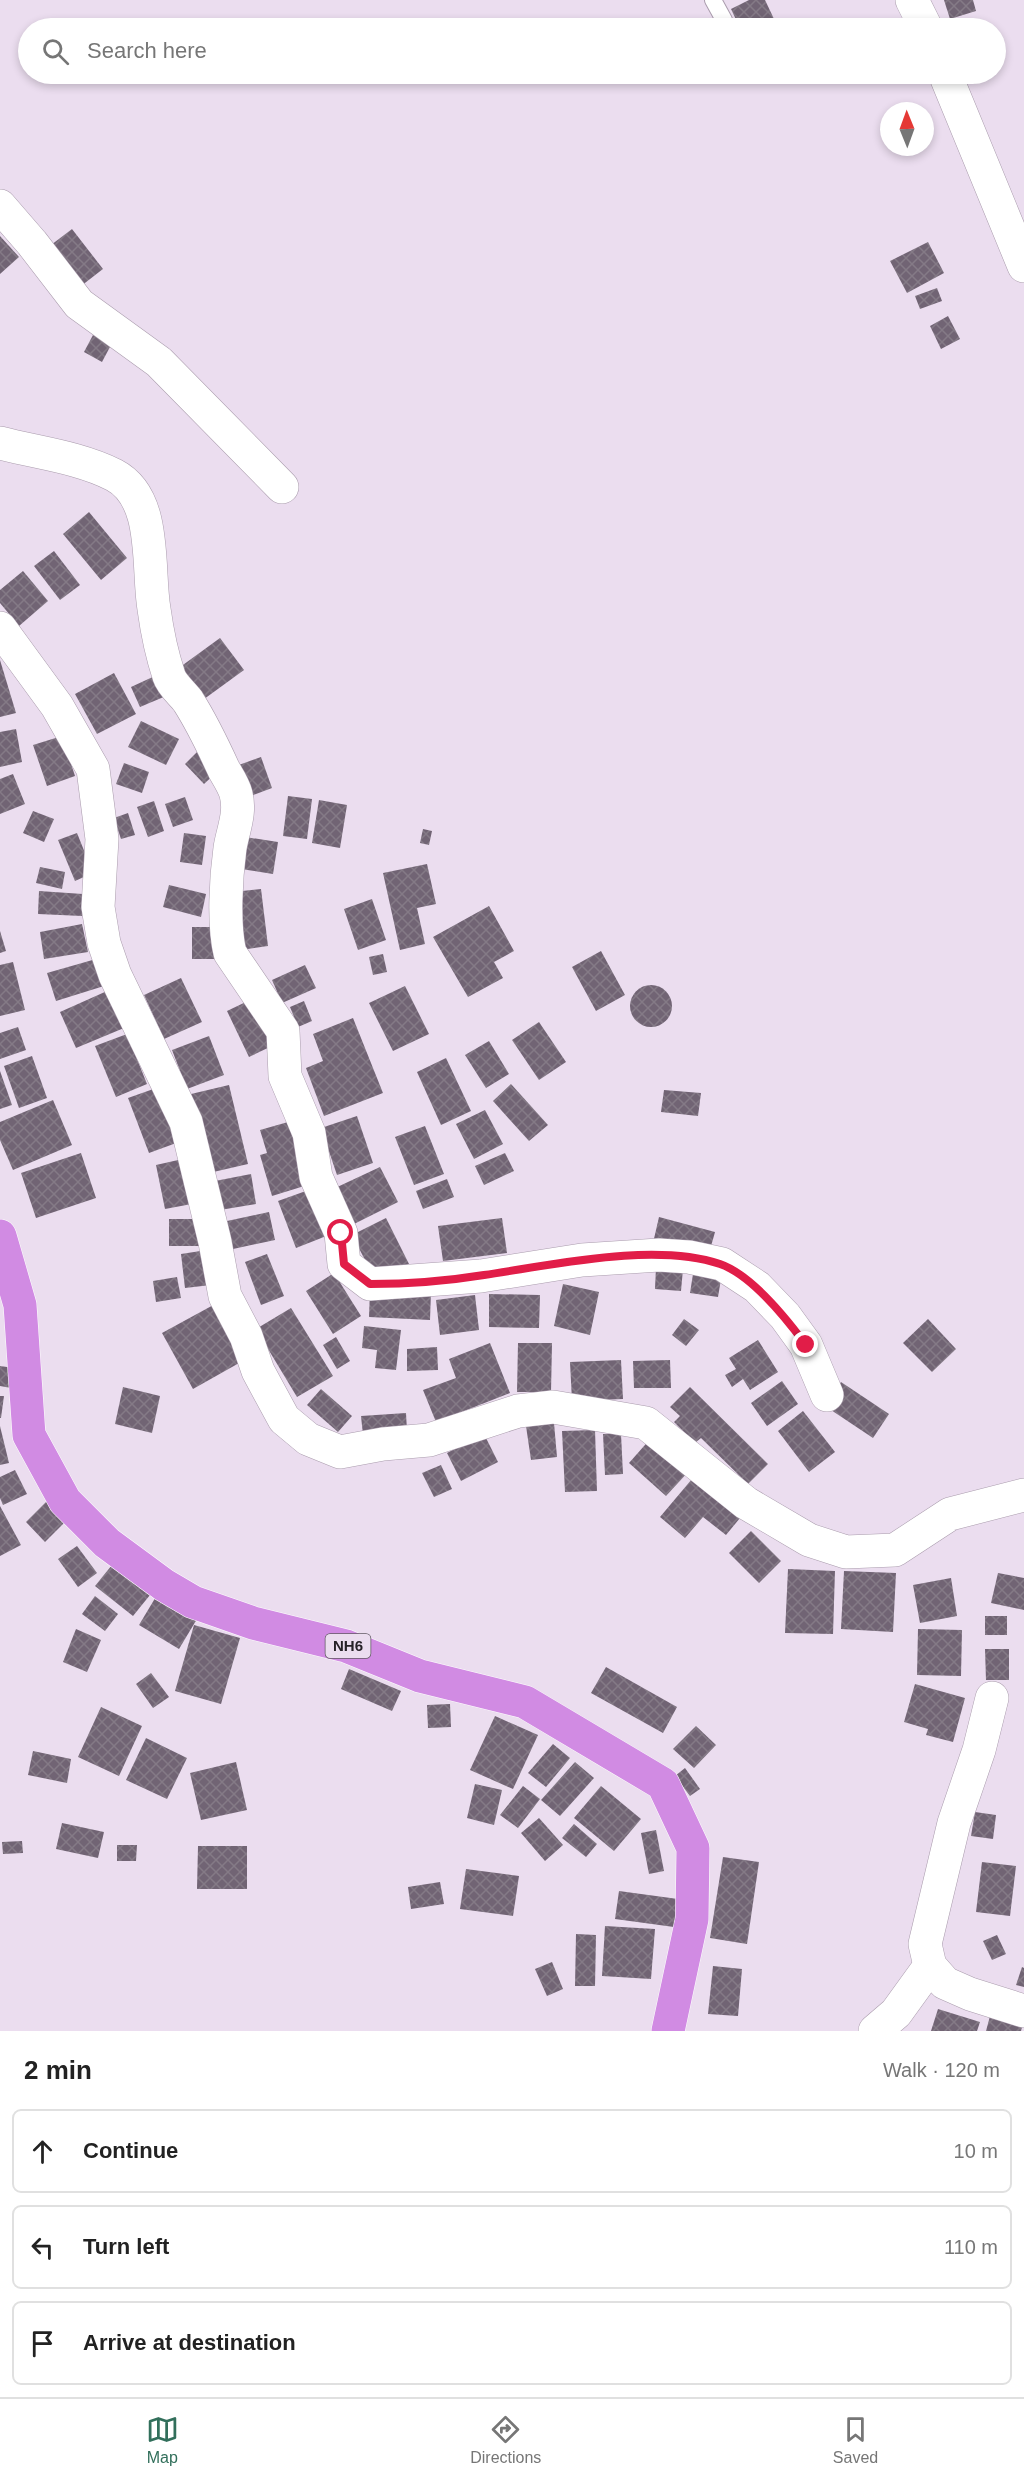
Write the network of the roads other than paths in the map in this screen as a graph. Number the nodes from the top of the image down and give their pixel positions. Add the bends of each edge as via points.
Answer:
1 (712, 0) edge
2 (912, 0) edge
3 (723, 18) edge
4 (921, 18) edge
5 (949, 84) edge
6 (0, 206) edge
7 (1024, 266) edge
8 (0, 443) edge
9 (282, 487) dead end
10 (0, 628) edge
11 (0, 1236) edge
12 (827, 1395) dead end
13 (1024, 1495) edge
14 (992, 1698) dead end
15 (930, 1966) junction
16 (1024, 2011) edge
17 (668, 2031) edge
18 (875, 2031) edge

1 - 3 lane
2 - 4 street
5 - 7 street
6 - 9 street via 79,304 159,362
8 - 12 street via 30,452 56,454 116,476 144,512 154,608 170,680 200,720 236,795 237,819 230,848 227,900 230,953 283,1031 285,1076 309,1133 316,1177 341,1233 344,1264 370,1284 482,1276 582,1260 659,1255 722,1264 757,1287 784,1316 806,1345
10 - 13 street via 57,706 93,769 102,839 98,907 104,943 115,975 186,1122 225,1296 284,1419 308,1439 340,1452 429,1440 518,1411 553,1407 646,1423 746,1503 809,1540 846,1552 895,1550 950,1514
11 - 17 highway, NH6 via 21,1305 29,1435 65,1501 107,1543 193,1602 253,1623 346,1646 420,1676 525,1702 663,1784 693,1848 692,1919
14 - 15 street via 954,1823 925,1944
15 - 16 street via 945,1983
15 - 18 street via 896,2013

